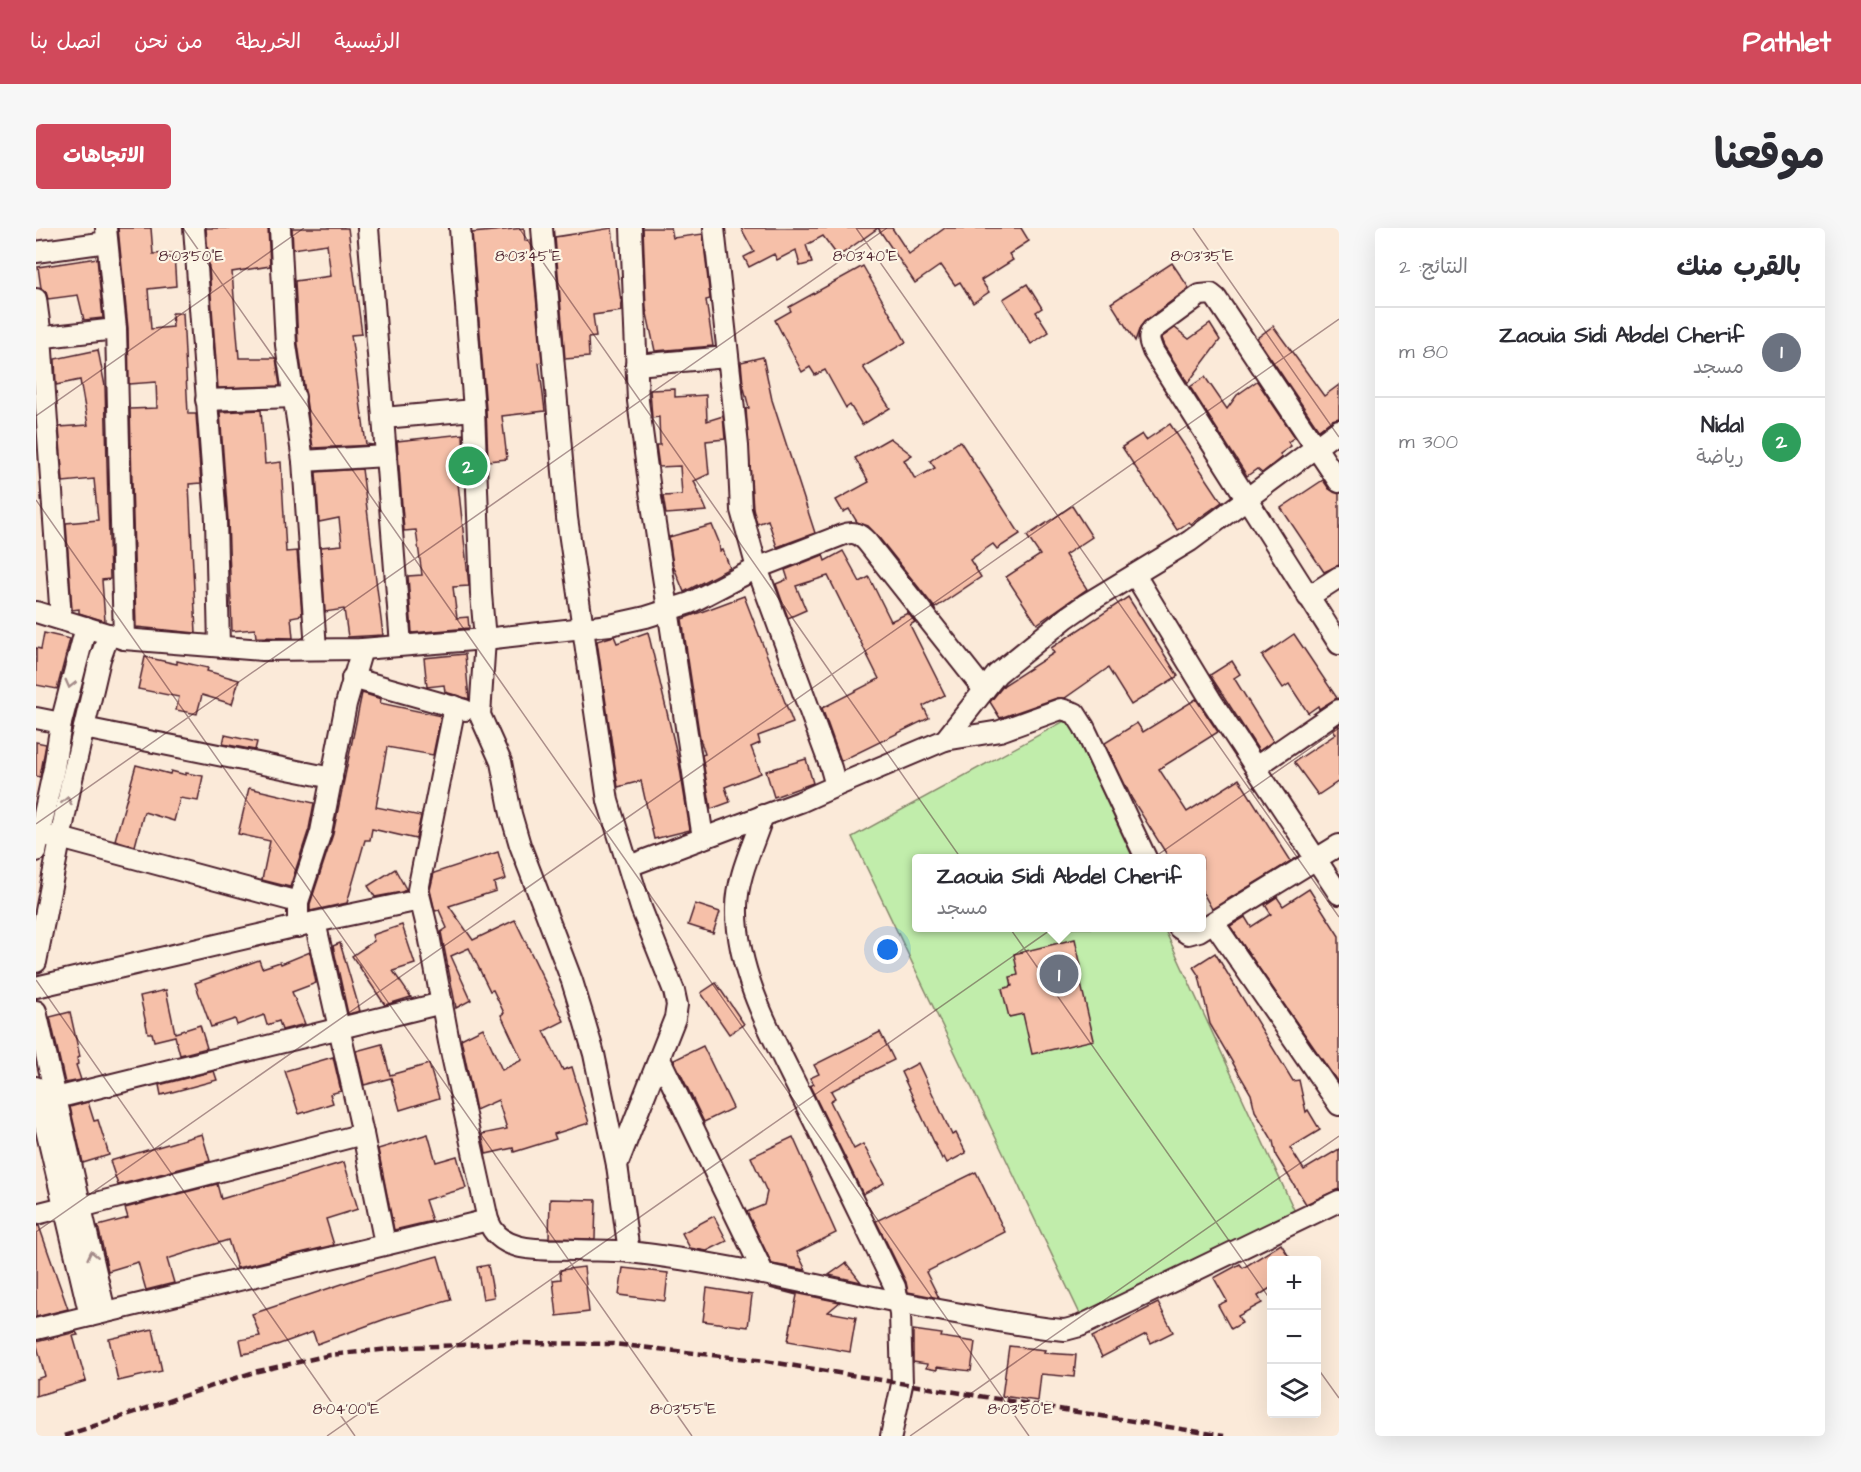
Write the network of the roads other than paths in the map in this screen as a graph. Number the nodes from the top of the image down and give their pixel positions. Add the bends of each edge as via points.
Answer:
1 (194, 228) edge
2 (280, 228) edge
3 (368, 228) edge
4 (460, 228) edge
5 (542, 228) edge
6 (631, 228) edge
7 (714, 228) edge
8 (107, 235) edge
9 (36, 252) edge
10 (36, 299) edge
11 (116, 329) junction
12 (39, 338) edge
13 (728, 357) junction
14 (636, 365) junction
15 (295, 397) junction
16 (206, 400) junction
17 (474, 410) junction
18 (383, 418) junction
19 (1339, 430) edge
20 (1315, 447) junction
21 (386, 456) junction
22 (303, 461) junction
23 (1339, 482) edge
24 (1246, 500) junction
25 (757, 568) junction
26 (1135, 575) junction
27 (1339, 577) edge
28 (1308, 597) junction
29 (669, 610) junction
30 (36, 612) edge
31 (61, 619) junction
32 (86, 627) junction
33 (582, 627) junction
34 (116, 636) junction
35 (485, 639) junction
36 (1339, 644) edge
37 (401, 645) junction
38 (219, 646) junction
39 (316, 649) junction
40 (362, 649) junction
41 (78, 654) junction
42 (100, 659) junction
43 (352, 678) junction
44 (984, 690) junction
45 (455, 706) junction
46 (1339, 710) edge
47 (480, 715) junction
48 (36, 718) edge
49 (61, 723) junction
50 (84, 728) junction
51 (945, 740) junction
52 (1256, 767) junction
53 (332, 778) junction
54 (836, 786) junction
55 (763, 815) junction
56 (60, 838) junction
57 (703, 838) junction
58 (37, 840) edge
59 (1339, 845) edge
60 (1144, 854) edge
61 (1317, 860) junction
62 (629, 866) junction
63 (1339, 894) edge
64 (420, 900) junction
65 (298, 902) junction
66 (1214, 923) junction
67 (307, 924) junction
68 (1206, 927) edge
69 (36, 962) edge
70 (36, 987) edge
71 (442, 1003) junction
72 (36, 1011) edge
73 (340, 1028) junction
74 (660, 1059) junction
75 (42, 1096) edge
76 (1339, 1106) edge
77 (363, 1134) junction
78 (617, 1165) junction
79 (1339, 1201) edge
80 (73, 1207) junction
81 (36, 1214) edge
82 (488, 1220) junction
83 (385, 1244) junction
84 (628, 1252) junction
85 (764, 1274) junction
86 (898, 1303) junction
87 (98, 1314) junction
88 (36, 1329) edge
89 (891, 1436) edge

1 - 16 street
2 - 15 street via 286,345
3 - 18 street
4 - 17 street
5 - 33 street via 567,518
6 - 14 street
7 - 13 street
8 - 9 street
8 - 11 street
10 - 12 street
11 - 12 street
11 - 34 street
12 - 31 street
13 - 14 street
13 - 25 street via 741,510
14 - 29 street via 649,487
15 - 16 street
15 - 22 street
16 - 38 street via 216,520
17 - 18 street
17 - 35 street
18 - 21 street
19 - 20 street
20 - 23 street
20 - 24 street
20 - 24 street via 1211,294 1200,295 1157,325 1149,335 1153,351
21 - 22 street
21 - 37 street
22 - 39 street
24 - 26 street
24 - 28 street
25 - 29 street
25 - 44 street via 842,535 857,534 886,564
25 - 54 street
26 - 44 street via 1066,618 1009,664
26 - 52 street
27 - 28 street
28 - 36 street
29 - 33 street via 619,623
29 - 57 street
30 - 31 street
31 - 32 street
32 - 34 street
32 - 41 street
33 - 35 street
33 - 62 street via 608,801
34 - 38 street
34 - 42 street
35 - 37 street
35 - 47 street
37 - 40 street
38 - 39 street
39 - 40 street
40 - 43 street
41 - 42 street
41 -> 49 street
42 - 50 street
43 - 45 street
43 - 53 street
44 - 51 street
45 - 47 street
45 - 64 street via 419,879
46 - 52 street
47 - 78 street via 501,762 520,845 584,1020
48 - 49 street
49 - 58 street
50 - 53 street
56 -> 50 street
51 - 54 street
51 - 60 street via 1000,731 1061,709 1075,712
52 - 61 street
53 - 65 street via 321,832
54 - 55 street
55 - 57 street
55 - 86 street via 739,887 738,937 745,966 771,1030 895,1287
56 - 58 street
56 - 65 street
56 - 69 street
57 - 62 street
59 - 61 street
61 - 63 street
61 - 66 street
62 - 74 street via 676,998 675,1018
64 - 67 street
64 - 71 street
65 - 67 street
66 - 68 street
66 - 76 street
67 - 70 street
67 - 73 street
71 - 73 street
71 - 82 street
72 - 75 street
73 - 75 street
73 - 77 street
74 - 78 street
74 - 85 street
75 - 80 street
77 - 80 street
77 - 83 street
78 - 84 street
79 - 86 street via 1065,1330
80 - 81 street
80 - 87 street
82 - 83 street
82 - 84 street via 492,1231 510,1245
83 - 87 street
84 - 85 street
85 - 86 street
86 - 89 street via 902,1384
87 - 88 street

